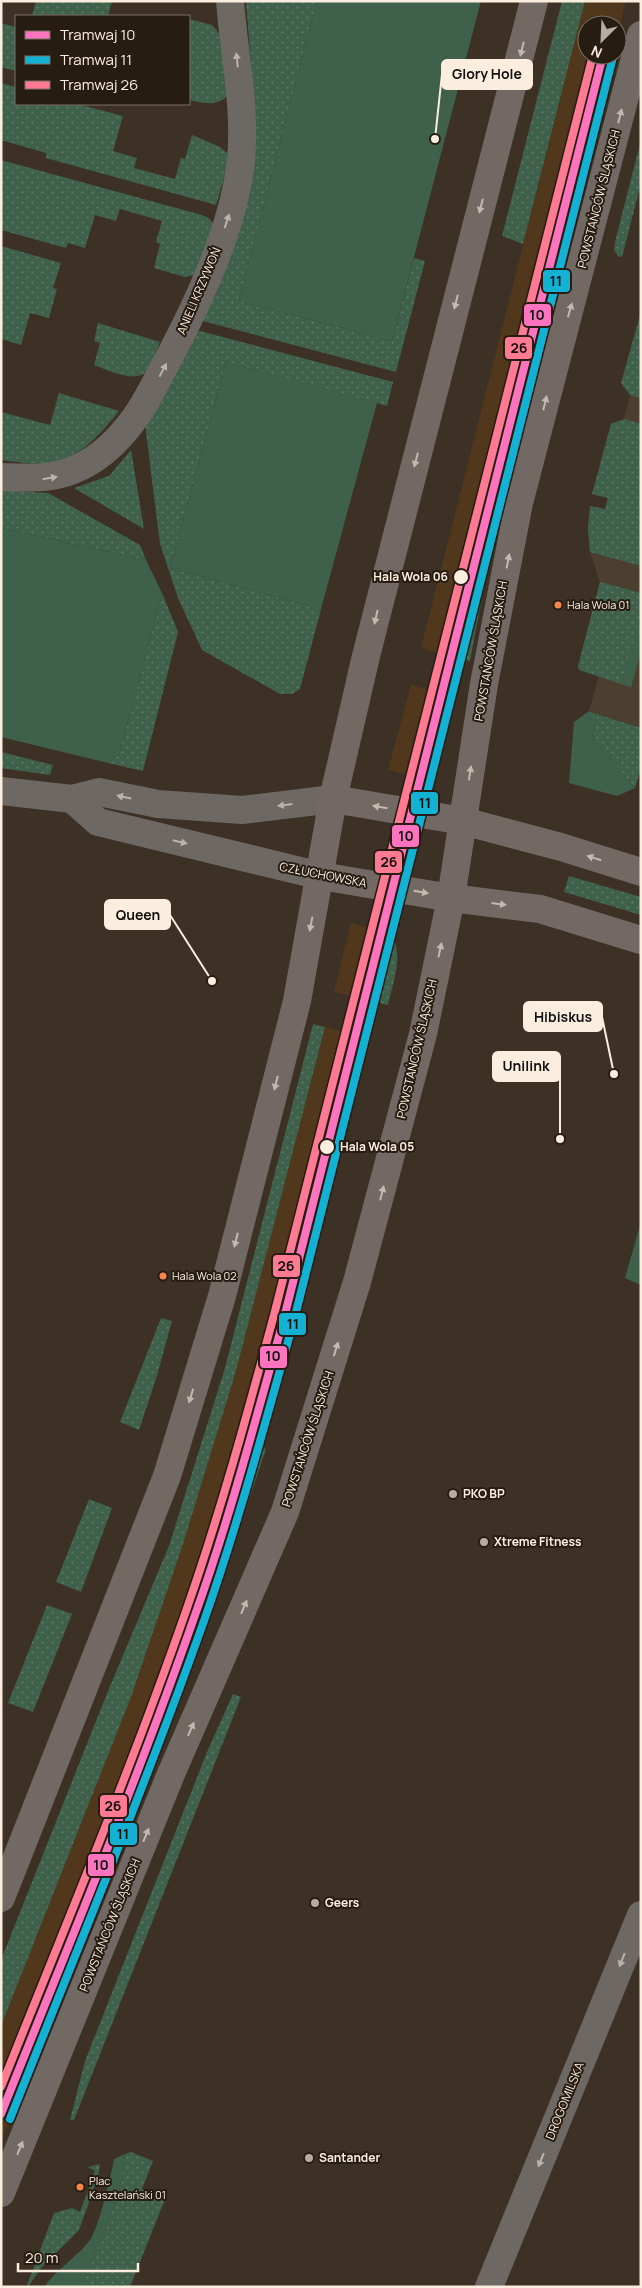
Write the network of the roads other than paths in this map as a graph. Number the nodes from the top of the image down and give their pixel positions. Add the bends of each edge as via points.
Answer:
1 (230, 1) edge
2 (534, 1) edge
3 (641, 35) edge
4 (1, 477) edge
5 (1, 791) edge
6 (72, 799) junction
7 (333, 799) junction
8 (463, 821) junction
9 (641, 872) edge
10 (321, 876) junction
11 (451, 898) junction
12 (641, 940) edge
13 (1, 1898) edge
14 (641, 1915) edge
15 (1, 2193) edge
16 (489, 2287) edge

4 -> 1 street, ANIELI KRZYWOŃ via 41,479 64,475 110,447 146,401 187,321 229,217 241,161 242,127
2 -> 7 main road via 380,598
8 -> 3 main road, POWSTAŃCÓW ŚLĄSKICH via 484,684 519,503
5 - 6 street
7 -> 6 street via 242,810 158,804 99,792
6 -> 10 street, CZŁUCHOWSKA via 98,822
8 -> 7 main road
7 - 10 main road
9 -> 8 main road
8 - 11 main road, POWSTAŃCÓW ŚLĄSKICH
10 -> 11 main road, CZŁUCHOWSKA
10 -> 13 main road via 297,1001 222,1296 167,1476
11 -> 12 main road, CZŁUCHOWSKA via 540,909
15 -> 11 main road, POWSTAŃCÓW ŚLĄSKICH via 171,1774 285,1512 378,1208 423,1034
14 -> 16 street, DROGOMILSKA

